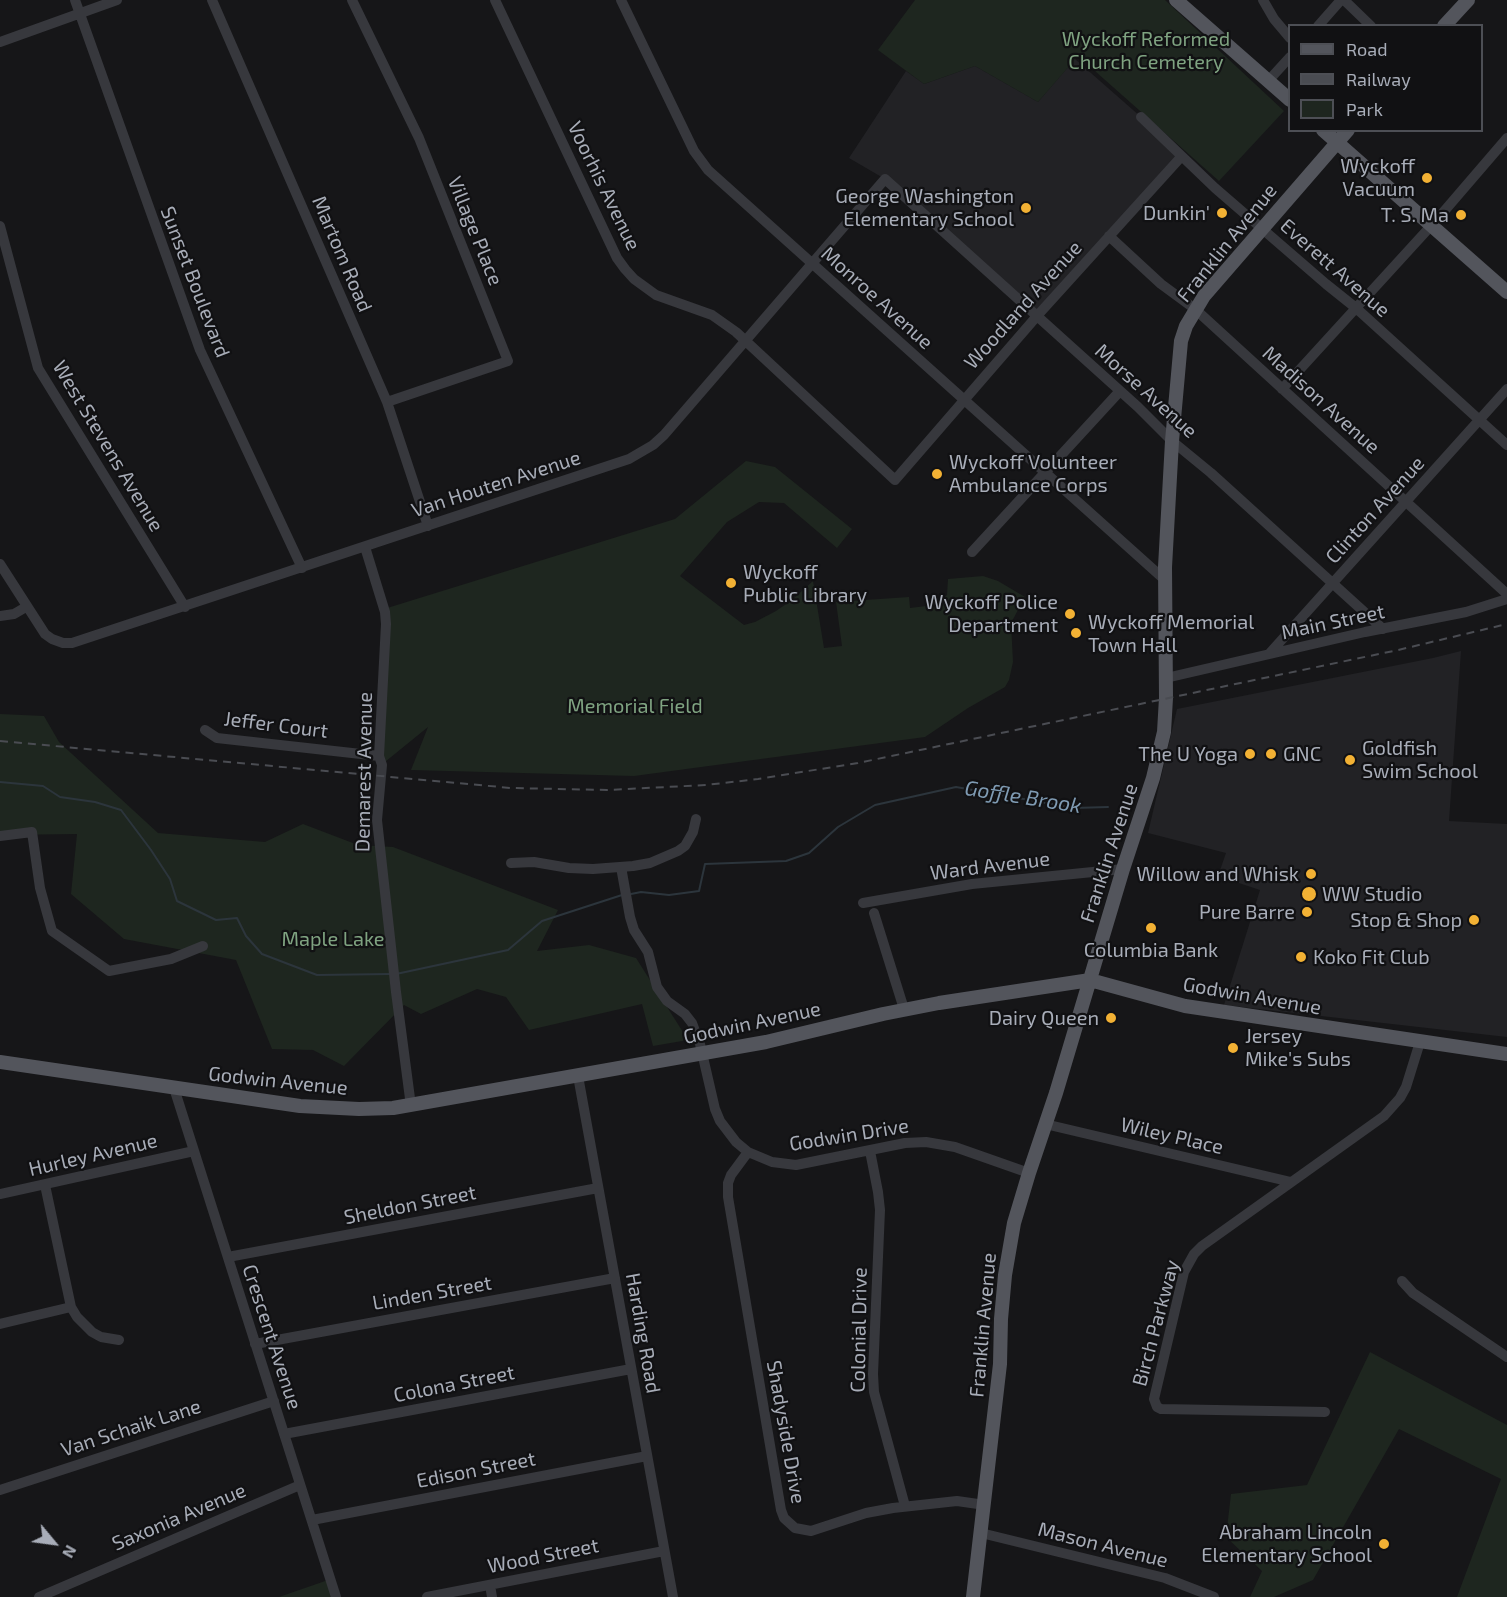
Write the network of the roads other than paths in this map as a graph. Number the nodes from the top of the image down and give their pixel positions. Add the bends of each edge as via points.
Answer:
1 (75, 0) edge
2 (117, 0) edge
3 (212, 0) edge
4 (352, 0) edge
5 (495, 0) edge
6 (621, 0) edge
7 (1176, 0) edge
8 (1263, 0) edge
9 (1343, 0) edge
10 (1468, 0) edge
11 (79, 13) junction
12 (1320, 24) edge
13 (1369, 24) edge
14 (1446, 24) edge
15 (1288, 36) edge
16 (0, 42) edge
17 (1288, 59) edge
18 (1269, 80) junction
19 (1288, 98) edge
20 (1141, 117) dead end
21 (1325, 132) edge
22 (1346, 132) edge
23 (1507, 138) edge
24 (1336, 143) junction
25 (1180, 157) junction
26 (885, 179) joint
27 (0, 226) edge
28 (1431, 226) junction
29 (1262, 228) junction
30 (1109, 236) junction
31 (812, 264) junction
32 (1507, 292) edge
33 (1356, 308) junction
34 (1195, 309) junction
35 (1036, 316) junction
36 (746, 341) junction
37 (1282, 389) junction
38 (1507, 390) edge
39 (1119, 391) junction
40 (964, 399) junction
41 (387, 402) junction
42 (1480, 421) junction
43 (1172, 441) junction
44 (1507, 445) edge
45 (1045, 472) junction
46 (895, 480) joint
47 (1406, 502) junction
48 (428, 526) junction
49 (365, 547) junction
50 (972, 552) dead end
51 (0, 564) edge
52 (302, 568) junction
53 (1165, 580) junction
54 (1333, 583) junction
55 (1507, 594) edge
56 (1507, 599) edge
57 (26, 607) junction
58 (184, 607) junction
59 (0, 616) edge
60 (1383, 629) junction
61 (1269, 654) junction
62 (1166, 678) junction
63 (205, 730) dead end
64 (379, 756) junction
65 (696, 819) dead end
66 (0, 836) edge
67 (511, 863) dead end
68 (621, 867) junction
69 (1123, 869) junction
70 (863, 903) dead end
71 (874, 913) dead end
72 (203, 946) dead end
73 (1090, 980) junction
74 (904, 1009) junction
75 (1420, 1042) junction
76 (701, 1054) junction
77 (1507, 1054) edge
78 (0, 1062) edge
79 (578, 1076) junction
80 (174, 1088) junction
81 (411, 1106) junction
82 (1045, 1124) junction
83 (194, 1151) junction
84 (870, 1151) junction
85 (748, 1152) junction
86 (1029, 1173) junction
87 (1291, 1182) junction
88 (45, 1185) junction
89 (598, 1188) junction
90 (0, 1194) edge
91 (228, 1257) junction
92 (615, 1278) junction
93 (1402, 1281) dead end
94 (71, 1307) junction
95 (0, 1324) edge
96 (119, 1340) dead end
97 (255, 1344) junction
98 (1507, 1357) edge
99 (631, 1369) junction
100 (274, 1401) junction
101 (1325, 1412) dead end
102 (284, 1434) junction
103 (647, 1456) junction
104 (300, 1485) junction
105 (0, 1490) edge
106 (985, 1505) junction
107 (905, 1506) junction
108 (312, 1520) junction
109 (981, 1533) junction
110 (664, 1551) junction
111 (490, 1585) junction
112 (39, 1597) edge
113 (336, 1597) edge
114 (428, 1597) edge
115 (492, 1597) edge
116 (673, 1597) edge
117 (973, 1597) edge
118 (1214, 1597) edge

1 - 11 street, Sunset Boulevard
2 - 11 street
3 - 41 street, Martom Road
4 - 41 street, Village Place via 419,138 508,361
5 - 36 street, Voorhis Avenue via 625,269 656,295 712,315
6 - 31 street, Monroe Avenue via 700,161
7 - 18 main road
8 - 15 street
9 - 12 street
9 - 13 street
10 - 14 main road
11 - 16 street
11 - 52 street, Sunset Boulevard via 200,351
17 - 18 street
18 - 19 main road
20 - 25 street, Everett Avenue
21 - 24 main road
22 - 24 main road, Franklin Avenue
23 - 28 street
24 - 28 main road
24 - 29 main road, Franklin Avenue
25 - 29 street, Everett Avenue
25 - 30 street, Woodland Avenue
26 - 31 street, Van Houten Avenue
26 - 35 street, Morse Avenue
27 - 58 street, West Stevens Avenue via 38,368
28 - 32 main road
28 - 33 street
29 - 33 street, Everett Avenue
29 - 34 main road, Franklin Avenue
30 - 34 street, Madison Avenue
30 - 35 street, Woodland Avenue
31 - 36 street, Van Houten Avenue
31 - 40 street, Monroe Avenue
33 - 37 street
33 - 42 street, Everett Avenue
34 - 37 street, Madison Avenue
34 - 43 main road, Franklin Avenue via 1181,341
35 - 39 street, Morse Avenue
35 - 40 street, Woodland Avenue
36 - 46 street, Voorhis Avenue
36 - 48 street, Van Houten Avenue via 664,435 641,453
37 - 47 street, Madison Avenue
38 - 42 street, Clinton Avenue
39 - 43 street, Morse Avenue
39 - 45 street
40 - 45 street, Monroe Avenue
40 - 46 street, Woodland Avenue
41 - 48 street, Martom Road
42 - 44 street, Everett Avenue
42 - 47 street, Clinton Avenue
43 - 53 main road, Franklin Avenue
43 - 54 street, Morse Avenue
45 - 50 street
45 - 53 street, Monroe Avenue
47 - 54 street, Clinton Avenue
47 - 55 street, Madison Avenue
48 - 49 street, Van Houten Avenue
49 - 52 street, Van Houten Avenue
49 - 64 street, Demarest Avenue via 386,624
51 - 57 street, Van Houten Avenue
52 - 58 street, Van Houten Avenue
53 - 62 main road, Franklin Avenue
54 - 60 street, Morse Avenue
54 - 61 street, Clinton Avenue
56 - 60 street, Main Street via 1467,612
57 - 58 street, Van Houten Avenue via 45,634 63,644
57 - 59 street
60 - 61 street, Main Street
61 - 62 street, Main Street
62 - 69 main road, Franklin Avenue via 1162,746
63 - 64 street, Jeffer Court via 218,738
64 - 81 street, Demarest Avenue via 380,859
65 - 68 street via 690,840 678,851 650,863
66 - 72 street via 32,831 40,888 52,931 109,971 171,959
67 - 68 street via 592,869
68 - 76 street, Godwin Drive via 630,917 648,952 657,987 692,1023
69 - 70 street, Ward Avenue via 972,884
69 - 73 main road, Franklin Avenue
71 - 74 street
73 - 74 main road, Godwin Avenue
73 - 75 main road, Godwin Avenue via 1185,1006
73 - 82 main road, Franklin Avenue
74 - 76 main road, Godwin Avenue
75 - 77 main road, Godwin Avenue
75 - 87 street, Birch Parkway via 1408,1083 1393,1107
76 - 79 main road, Godwin Avenue
76 - 85 street, Godwin Drive via 720,1121
78 - 80 main road, Godwin Avenue
79 - 81 main road, Godwin Avenue
79 - 89 street, Harding Road
80 - 81 main road, Godwin Avenue via 325,1109
80 - 83 street, Crescent Avenue
82 - 86 main road, Franklin Avenue
82 - 87 street, Wiley Place
83 - 88 street, Hurley Avenue
83 - 91 street, Crescent Avenue
84 - 85 street, Godwin Drive via 796,1165 772,1162
84 - 86 street, Godwin Drive via 926,1142 955,1147
84 - 107 street, Colonial Drive via 880,1210 874,1392
85 - 107 street, Shadyside Drive via 731,1175 728,1197 780,1510 795,1528 811,1531
86 - 106 main road, Franklin Avenue via 1014,1223 1005,1275
87 - 101 street, Birch Parkway via 1202,1246 1188,1263 1154,1403 1161,1409
88 - 90 street, Hurley Avenue
88 - 94 street
89 - 91 street, Sheldon Street
89 - 92 street, Harding Road
91 - 97 street, Crescent Avenue
92 - 97 street, Linden Street
92 - 99 street, Harding Road
93 - 98 street via 1413,1293
94 - 95 street
94 - 96 street via 92,1332
97 - 100 street, Crescent Avenue
99 - 102 street, Colona Street
99 - 103 street, Harding Road
100 - 102 street, Crescent Avenue
100 - 105 street, Van Schaik Lane
102 - 104 street, Crescent Avenue
103 - 108 street, Edison Street
103 - 110 street, Harding Road
104 - 108 street, Crescent Avenue
104 - 112 street, Saxonia Avenue
106 - 107 street, Shadyside Drive via 957,1501
106 - 109 main road, Franklin Avenue
108 - 113 street, Crescent Avenue
109 - 117 main road, Franklin Avenue
109 - 118 street, Mason Avenue via 1165,1578
110 - 111 street, Wood Street
110 - 116 street, Harding Road
111 - 114 street, Wood Street
111 - 115 street

